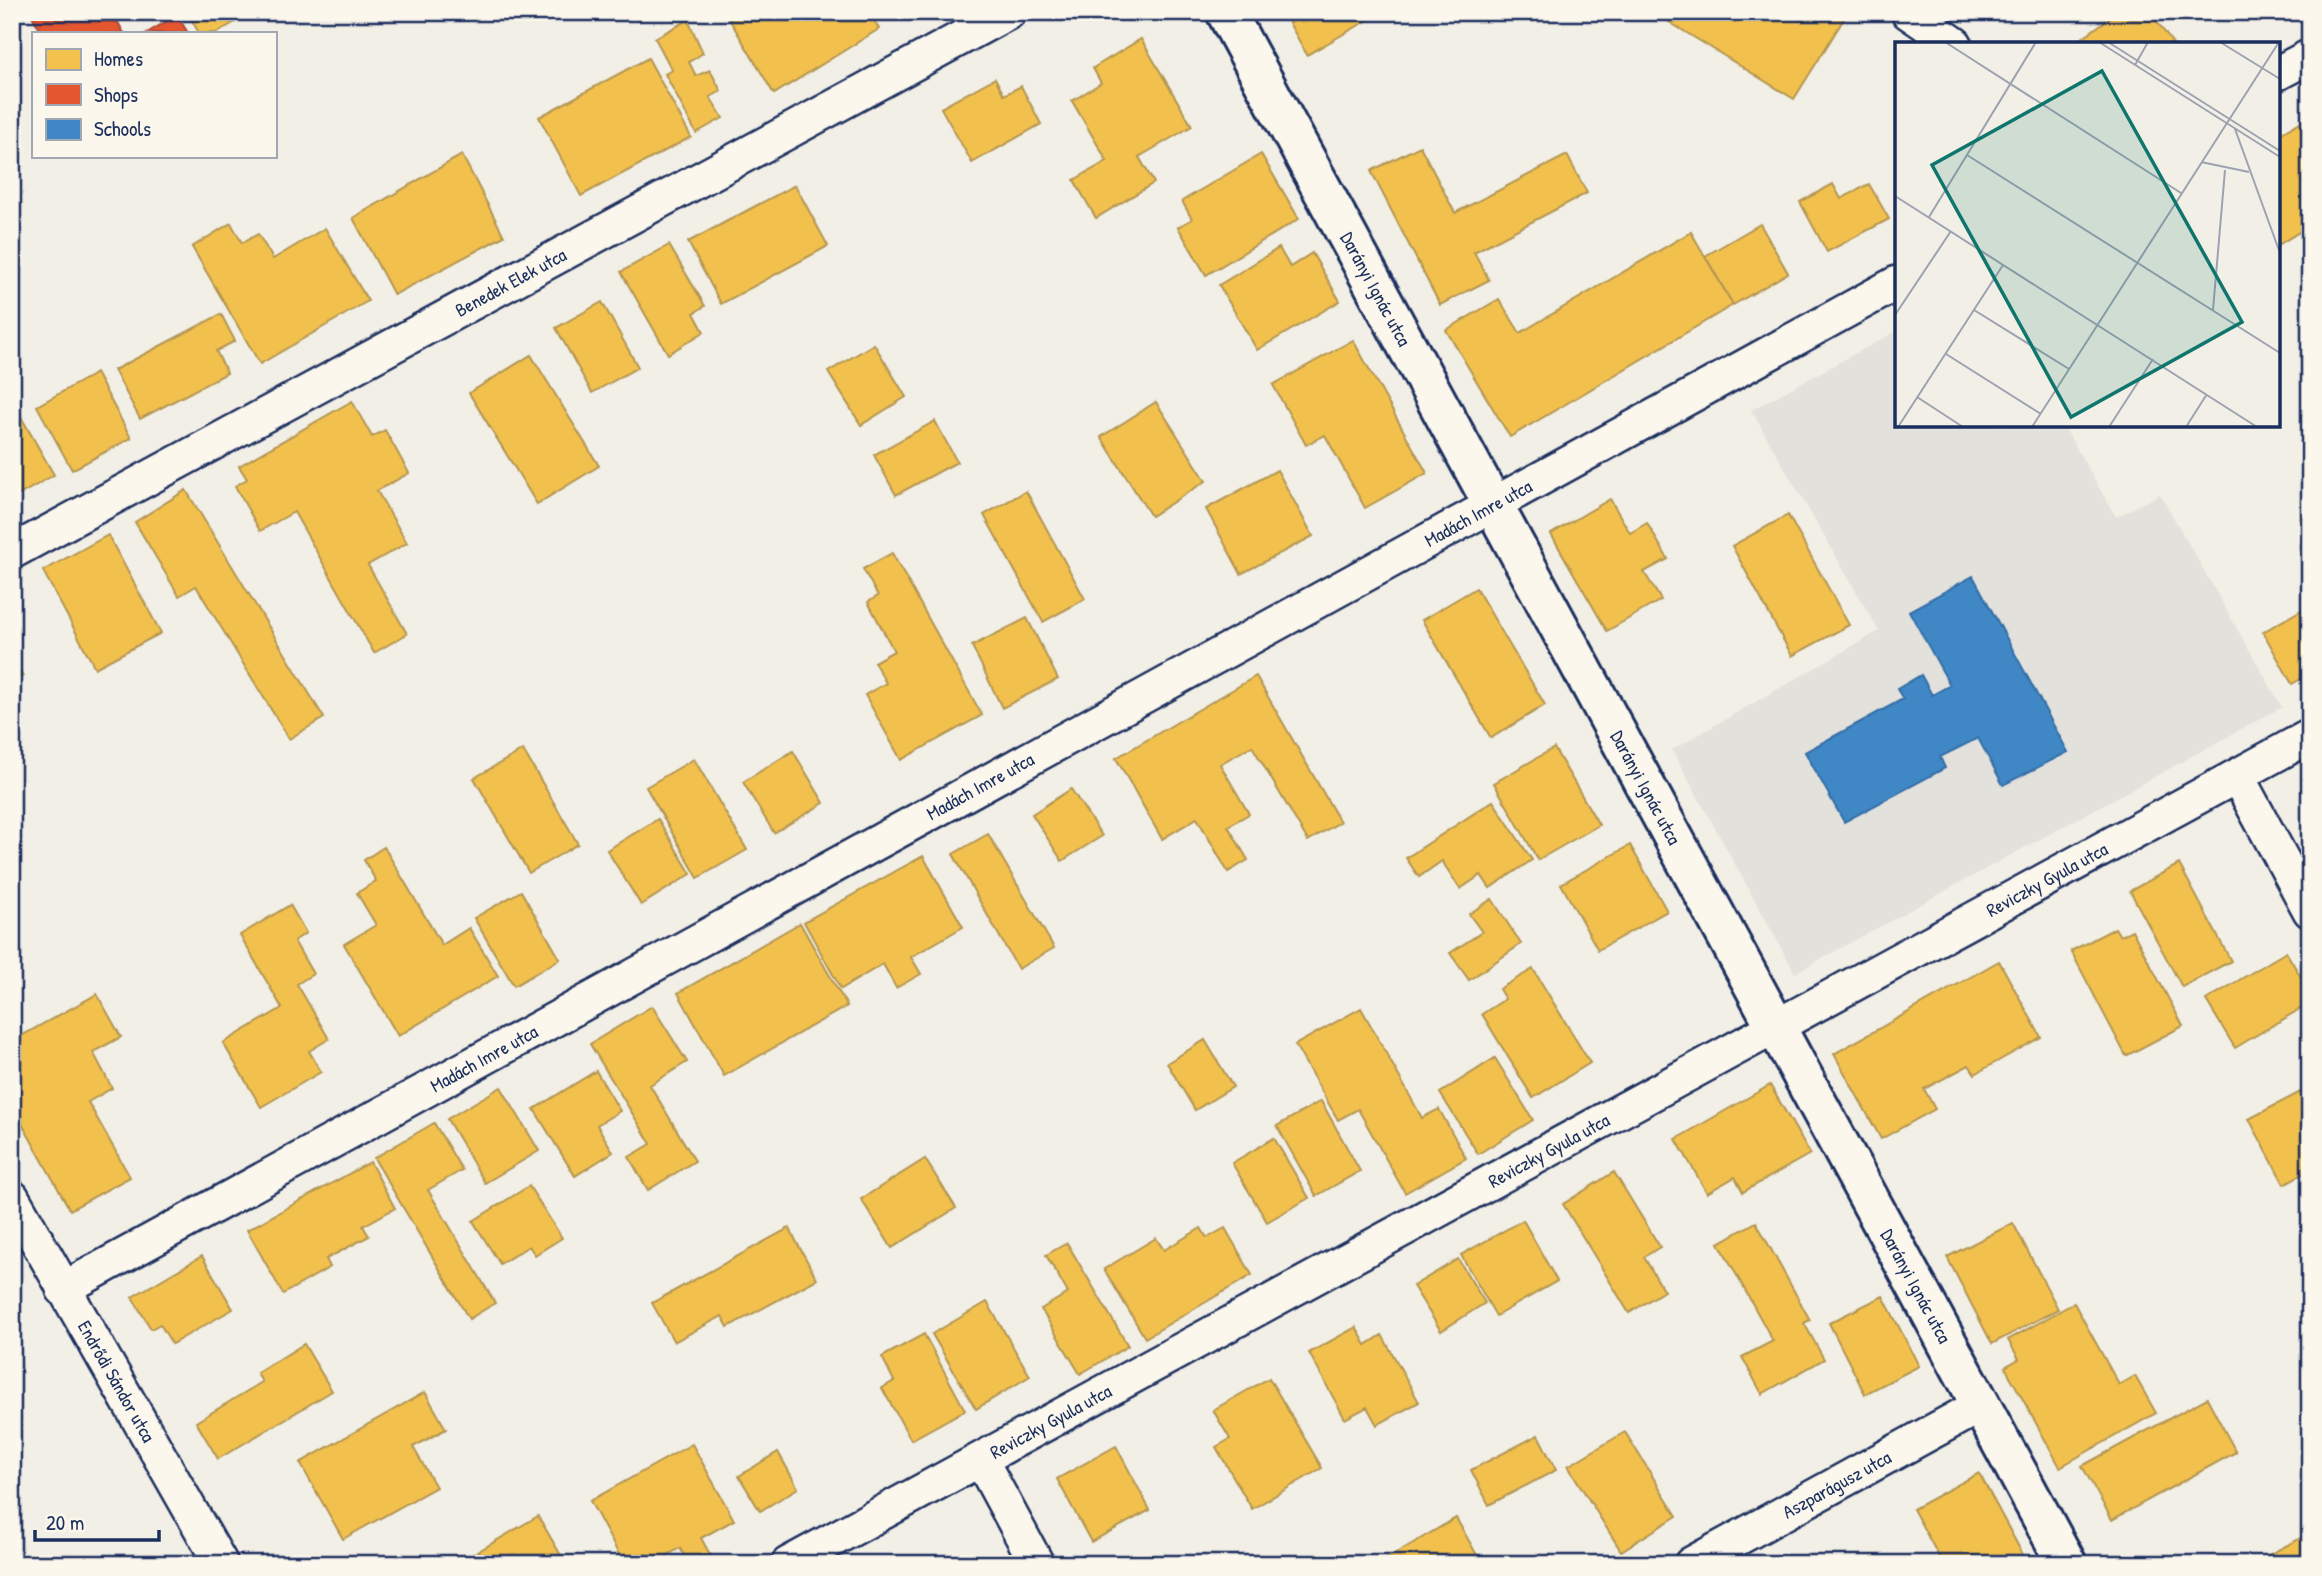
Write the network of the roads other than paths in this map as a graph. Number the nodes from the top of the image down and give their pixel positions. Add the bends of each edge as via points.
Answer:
1 (1009, 12) edge
2 (1226, 12) edge
3 (1908, 12) edge
4 (1952, 42) edge
5 (2310, 56) edge
6 (2280, 72) edge
7 (1895, 284) edge
8 (1493, 507) junction
9 (12, 552) edge
10 (2310, 736) edge
11 (2237, 776) junction
12 (2310, 911) edge
13 (1777, 1026) junction
14 (12, 1197) edge
15 (63, 1289) junction
16 (1981, 1405) junction
17 (981, 1460) junction
18 (221, 1564) edge
19 (788, 1564) edge
20 (1037, 1564) edge
21 (1691, 1564) edge
22 (2067, 1564) edge

1 - 9 street, Benedek Elek utca
2 - 8 street, Darányi Ignác utca
3 - 4 street
5 - 6 street
7 - 8 street, Madách Imre utca
8 - 13 street, Darányi Ignác utca
8 - 15 street, Madách Imre utca
10 - 11 street, Reviczky Gyula utca
11 - 12 street
11 - 13 street, Reviczky Gyula utca
13 - 16 street, Darányi Ignác utca
13 - 17 street, Reviczky Gyula utca
14 - 15 street, Endrődi Sándor utca
15 - 18 street, Endrődi Sándor utca
16 - 21 street, Aszparágusz utca
16 - 22 street, Darányi Ignác utca
17 - 19 street, Reviczky Gyula utca
17 - 20 street

